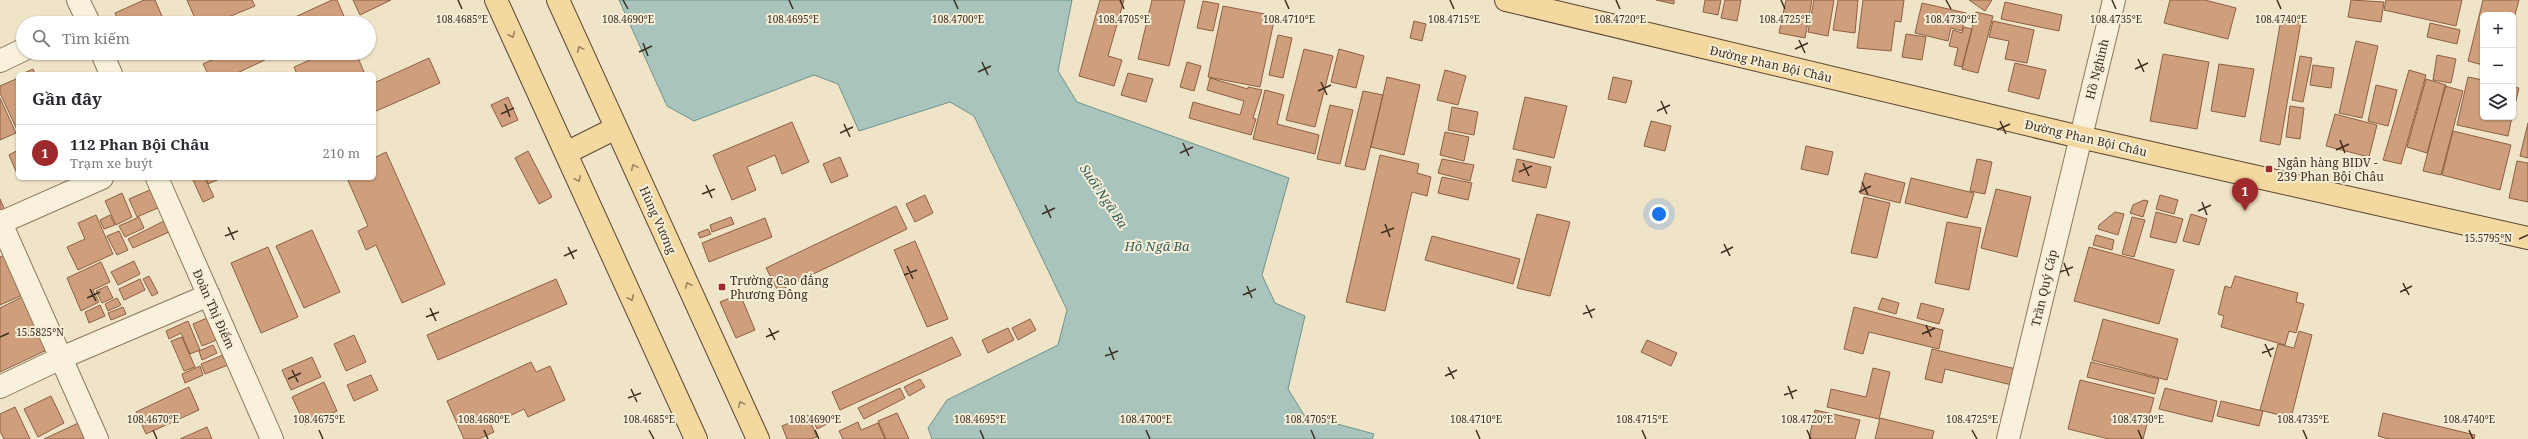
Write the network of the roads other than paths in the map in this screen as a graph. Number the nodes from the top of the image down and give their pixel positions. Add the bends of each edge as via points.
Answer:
1 (78, 0) edge
2 (496, 0) edge
3 (558, 0) edge
4 (1506, 0) edge
5 (2114, 0) edge
6 (84, 16) edge
7 (16, 53) edge
8 (105, 60) edge
9 (0, 61) edge
10 (110, 72) edge
11 (616, 128) junction
12 (2080, 137) junction
13 (566, 153) junction
14 (97, 180) edge
15 (158, 180) edge
16 (0, 223) edge
17 (2528, 238) edge
18 (208, 295) junction
19 (61, 358) junction
20 (0, 388) edge
21 (97, 439) edge
22 (272, 439) edge
23 (696, 439) edge
24 (758, 439) edge
25 (2008, 439) edge

1 - 6 street
2 -> 13 main road
11 -> 3 main road, Hùng Vương
4 - 12 main road, Đường Phan Bội Châu
5 - 12 street, Hồ Nghinh
7 - 9 street
8 - 10 street
11 - 13 main road
24 -> 11 main road, Hùng Vương
12 - 17 main road, Đường Phan Bội Châu
12 - 25 street, Trần Quý Cáp
13 -> 23 main road
14 - 16 street
15 - 18 street, Đoàn Thị Điểm
16 - 19 street
18 - 19 street
18 - 22 street, Đoàn Thị Điểm
19 - 20 street
19 - 21 street

